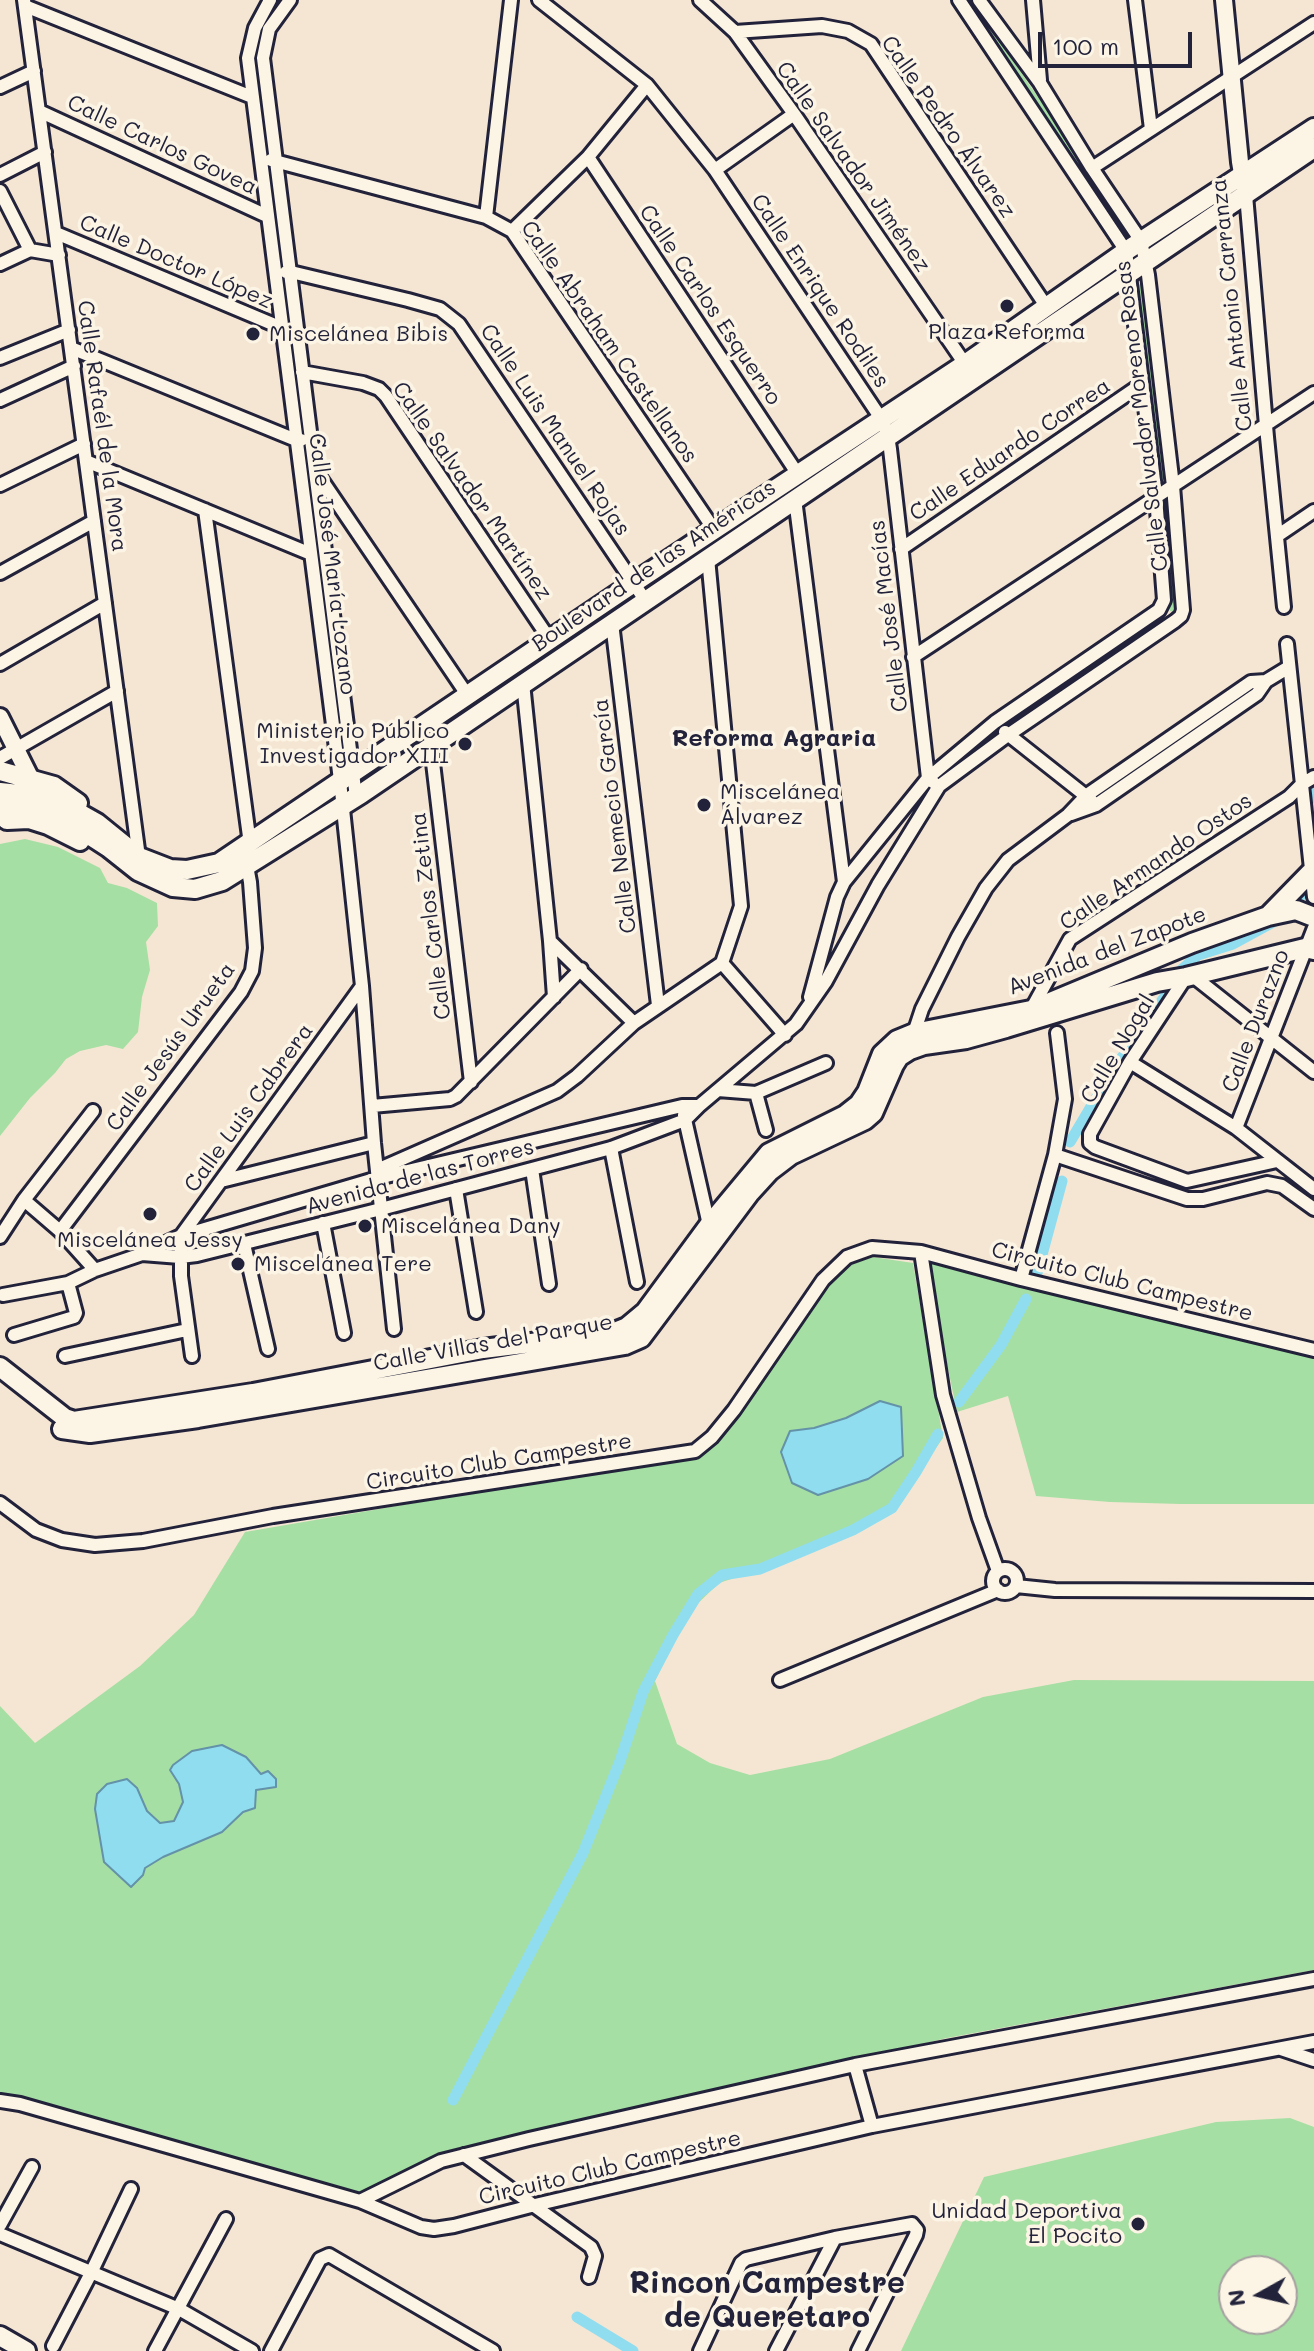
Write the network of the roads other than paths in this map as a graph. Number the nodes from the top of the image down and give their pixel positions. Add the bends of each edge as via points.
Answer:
1 (511, 0) edge
2 (539, 0) edge
3 (700, 0) edge
4 (959, 0) edge
5 (979, 0) edge
6 (1033, 0) edge
7 (1135, 0) edge
8 (1224, 0) edge
9 (280, 1) edge
10 (25, 3) edge
11 (1314, 23) edge
12 (735, 32) junction
13 (34, 71) junction
14 (1231, 76) junction
15 (1040, 83) junction
16 (647, 85) junction
17 (0, 87) edge
18 (252, 97) junction
19 (39, 111) junction
20 (794, 114) junction
21 (1314, 128) edge
22 (1151, 129) junction
23 (1314, 148) edge
24 (45, 152) junction
25 (588, 157) junction
26 (268, 161) junction
27 (1092, 168) junction
28 (715, 170) junction
29 (0, 175) edge
30 (1244, 186) junction
31 (0, 191) edge
32 (267, 216) junction
33 (486, 217) junction
34 (512, 231) junction
35 (56, 233) junction
36 (1134, 246) junction
37 (30, 250) junction
38 (59, 255) junction
39 (0, 264) edge
40 (1138, 265) junction
41 (291, 272) junction
42 (275, 274) junction
43 (1046, 306) junction
44 (282, 328) junction
45 (69, 330) junction
46 (71, 348) junction
47 (0, 358) edge
48 (965, 364) junction
49 (74, 366) junction
50 (302, 372) junction
51 (1142, 384) junction
52 (1314, 393) edge
53 (0, 400) edge
54 (1266, 425) junction
55 (885, 428) junction
56 (311, 439) junction
57 (296, 440) junction
58 (84, 444) junction
59 (86, 461) junction
60 (316, 472) junction
61 (799, 476) junction
62 (0, 485) edge
63 (1173, 486) junction
64 (1156, 497) junction
65 (795, 499) junction
66 (205, 510) junction
67 (1314, 511) edge
68 (94, 521) junction
69 (715, 531) junction
70 (1277, 536) junction
71 (901, 549) junction
72 (311, 554) junction
73 (708, 558) junction
74 (0, 573) edge
75 (634, 583) junction
76 (645, 600) junction
77 (105, 603) junction
78 (1284, 607) dead end
79 (1153, 614) junction
80 (612, 623) junction
81 (1164, 628) junction
82 (550, 640) junction
83 (1287, 644) dead end
84 (913, 657) junction
85 (0, 664) edge
86 (1289, 667) junction
87 (523, 683) junction
88 (117, 691) junction
89 (468, 696) junction
90 (0, 717) edge
91 (995, 722) junction
92 (1008, 735) junction
93 (431, 746) junction
94 (17, 750) junction
95 (0, 758) edge
96 (0, 771) edge
97 (1314, 777) edge
98 (31, 779) junction
99 (346, 779) junction
100 (933, 782) junction
101 (1307, 791) edge
102 (0, 792) edge
103 (1092, 800) junction
104 (349, 802) junction
105 (0, 810) edge
106 (0, 821) edge
107 (97, 823) junction
108 (250, 844) junction
109 (109, 848) junction
110 (139, 857) junction
111 (247, 866) junction
112 (1310, 873) junction
113 (844, 882) junction
114 (1314, 897) edge
115 (1268, 916) junction
116 (1314, 917) edge
117 (1314, 928) edge
118 (550, 941) junction
119 (1310, 949) edge
120 (722, 963) junction
121 (581, 969) junction
122 (1190, 977) junction
123 (362, 986) junction
124 (554, 997) junction
125 (658, 1005) junction
126 (806, 1008) junction
127 (1031, 1010) junction
128 (634, 1023) junction
129 (1057, 1033) dead end
130 (785, 1035) junction
131 (1272, 1037) junction
132 (919, 1039) junction
133 (1130, 1062) junction
134 (826, 1063) dead end
135 (1314, 1072) edge
136 (471, 1082) junction
137 (718, 1090) junction
138 (756, 1093) junction
139 (372, 1106) junction
140 (682, 1106) junction
141 (699, 1106) junction
142 (93, 1111) dead end
143 (685, 1120) junction
144 (1236, 1128) junction
145 (766, 1130) dead end
146 (374, 1143) junction
147 (611, 1148) junction
148 (1055, 1155) junction
149 (1277, 1161) junction
150 (532, 1169) junction
151 (378, 1174) junction
152 (221, 1181) junction
153 (456, 1189) junction
154 (1314, 1189) edge
155 (24, 1200) junction
156 (381, 1209) junction
157 (1314, 1209) edge
158 (323, 1223) junction
159 (709, 1225) junction
160 (60, 1231) junction
161 (181, 1236) junction
162 (0, 1237) edge
163 (244, 1244) junction
164 (921, 1252) junction
165 (142, 1254) junction
166 (180, 1257) junction
167 (95, 1270) junction
168 (1021, 1279) junction
169 (637, 1282) dead end
170 (68, 1283) junction
171 (549, 1284) dead end
172 (3, 1295) dead end
173 (476, 1312) dead end
174 (394, 1329) dead end
175 (187, 1330) junction
176 (344, 1333) dead end
177 (14, 1335) dead end
178 (268, 1349) dead end
179 (1314, 1350) edge
180 (65, 1356) dead end
181 (192, 1356) dead end
182 (0, 1367) edge
183 (0, 1381) edge
184 (0, 1503) edge
185 (998, 1571) junction
186 (1016, 1586) junction
187 (998, 1590) junction
188 (1314, 1591) edge
189 (780, 1680) dead end
190 (1314, 1979) edge
191 (1314, 2042) edge
192 (1278, 2048) junction
193 (1314, 2060) edge
194 (855, 2065) junction
195 (0, 2101) edge
196 (872, 2126) junction
197 (464, 2155) junction
198 (32, 2167) dead end
199 (131, 2189) dead end
200 (360, 2201) junction
201 (535, 2205) junction
202 (226, 2219) dead end
203 (0, 2225) edge
204 (0, 2234) edge
205 (835, 2238) junction
206 (91, 2273) junction
207 (589, 2277) dead end
208 (179, 2309) junction
209 (0, 2336) edge
210 (53, 2346) dead end
211 (26, 2351) edge
212 (155, 2351) edge
213 (252, 2351) edge
214 (271, 2351) edge
215 (493, 2351) edge
216 (700, 2351) edge
217 (776, 2351) edge
218 (858, 2351) edge

1 - 33 street
2 - 16 street, Calle Enrique Rodiles
3 - 12 street, Calle Salvador Jiménez
4 - 36 street, Calle Salvador Moreno Rosas
5 - 15 street, Calle Salvador Moreno Rosas
6 - 15 street
7 - 22 street
8 - 14 street, Calle Antonio Carranza
9 - 18 street, Calle José María Lozano via 255,28 248,58
9 - 26 street, Calle José María Lozano via 263,58
10 - 13 street, Calle Rafaél de la Mora
10 - 18 street
11 - 14 street
12 - 20 street, Calle Salvador Jiménez
12 - 43 street, Calle Pedro Álvarez via 822,26 848,31 871,44
13 - 17 street
13 - 19 street, Calle Rafaél de la Mora
14 - 22 street
14 - 30 street, Calle Antonio Carranza
15 - 27 street, Calle Salvador Moreno Rosas
16 - 25 street
16 - 28 street, Calle Enrique Rodiles
18 - 26 street, Calle José María Lozano
19 - 24 street, Calle Rafaél de la Mora
19 - 32 street, Calle Carlos Govea
20 - 28 street
20 - 48 street, Calle Salvador Jiménez
21 - 30 main road, Boulevard de las Américas
22 - 27 street
23 - 30 main road, Boulevard de las Américas
24 - 29 street
24 - 35 street, Calle Rafaél de la Mora
25 - 34 street
25 - 61 street, Calle Carlos Esquerro
26 - 32 street, Calle José María Lozano
26 - 33 street, Calle Abraham Castellanos
26 - 41 street, Calle José María Lozano
27 - 36 street, Calle Salvador Moreno Rosas
28 - 55 street, Calle Enrique Rodiles
30 - 36 main road, Boulevard de las Américas
30 - 40 main road, Boulevard de las Américas
30 - 54 street, Calle Antonio Carranza
31 - 37 street
32 - 42 street, Calle José María Lozano
33 - 34 street, Calle Abraham Castellanos
34 - 69 street, Calle Abraham Castellanos
35 - 38 street, Calle Rafaél de la Mora
35 - 44 street, Calle Doctor López
36 - 40 street, Calle Salvador Moreno Rosas
36 - 43 main road, Boulevard de las Américas
37 - 38 street
37 - 39 street
38 - 45 street, Calle Rafaél de la Mora
40 - 51 street, Calle Salvador Moreno Rosas
40 - 55 main road, Boulevard de las Américas
40 - 63 street, Calle Salvador Moreno Rosas
41 - 42 street, Calle Luis Manuel Rojas
41 - 50 street, Calle José María Lozano
41 - 75 street, Calle Luis Manuel Rojas via 440,309 459,324
42 - 44 street, Calle José María Lozano
43 - 48 main road, Boulevard de las Américas
44 - 57 street, Calle José María Lozano
45 - 46 street, Calle Rafaél de la Mora
45 - 47 street
46 - 49 street, Calle Rafaél de la Mora
46 - 57 street
48 - 55 main road, Boulevard de las Américas
49 - 53 street
49 - 58 street, Calle Rafaél de la Mora
50 - 56 street, Calle José María Lozano
50 - 82 street, Calle Salvador Martínez via 363,383 386,396
51 - 64 street, Calle Salvador Moreno Rosas
51 - 71 street, Calle Eduardo Correa
52 - 54 street
54 - 63 street
54 - 70 street, Calle Antonio Carranza
55 - 61 main road, Boulevard de las Américas
55 - 65 main road, Boulevard de las Américas
55 - 71 street, Calle José Macías
56 - 57 street
56 - 60 street, Calle José María Lozano
57 - 72 street, Calle José María Lozano
58 - 59 street, Calle Rafaél de la Mora
58 - 62 street
59 - 66 street
59 - 68 street, Calle Rafaél de la Mora
60 - 89 street
60 - 99 street, Calle José María Lozano
61 - 69 main road, Boulevard de las Américas
63 - 64 street
63 - 81 street, Calle Salvador Moreno Rosas via 1183,610
64 - 79 street, Calle Salvador Moreno Rosas via 1164,600
64 - 84 street
65 - 73 main road, Boulevard de las Américas
65 - 113 street
66 - 72 street
66 - 108 street
67 - 70 street
68 - 74 street
68 - 77 street, Calle Rafaél de la Mora
69 - 75 main road, Boulevard de las Américas
70 - 78 street, Calle Antonio Carranza
71 - 84 street, Calle José Macías
72 - 99 street, Calle José María Lozano
73 - 76 main road, Boulevard de las Américas
73 - 120 street via 741,906
75 - 76 street, Calle Luis Manuel Rojas
75 - 82 main road, Boulevard de las Américas
76 - 80 main road, Boulevard de las Américas
77 - 85 street
77 - 88 street, Calle Rafaél de la Mora
79 - 81 street
79 - 91 street, Calle Salvador Moreno Rosas
80 - 87 main road, Boulevard de las Américas
80 - 125 street, Calle Nemecio García
81 - 92 street, Calle Salvador Moreno Rosas
82 - 89 main road, Boulevard de las Américas
83 - 86 street
84 - 100 street, Calle José Macías
86 - 101 street
86 - 103 street via 1266,681 1257,694
87 - 93 main road, Boulevard de las Américas
87 - 118 street
88 - 94 street
88 - 110 street, Calle Rafaél de la Mora
89 - 99 main road, Boulevard de las Américas
90 - 94 street
91 - 92 street
91 - 100 street, Calle Salvador Moreno Rosas
92 - 100 street, Calle Salvador Moreno Rosas
92 - 103 street
93 - 104 main road, Boulevard de las Américas
93 - 136 street, Calle Carlos Zetina
94 - 95 street
94 - 98 street
96 - 98 main road
97 - 101 street, Calle Armando Ostos
98 - 107 main road via 54,786
99 - 104 street, Calle José María Lozano
99 - 108 main road, Boulevard de las Américas
100 - 113 street, Calle Salvador Moreno Rosas
100 - 126 street, Calle Salvador Moreno Rosas via 826,981
101 - 112 street
101 - 127 street, Calle Armando Ostos via 1289,797 1070,939
102 - 107 main road, Boulevard de las Américas via 47,797
103 - 132 street via 1008,860 986,888 929,994
104 - 111 main road, Boulevard de las Américas
104 - 123 street, Calle José María Lozano
105 - 109 main road, Boulevard de las Américas via 43,808
106 - 109 main road via 29,819
107 - 110 main road, Boulevard de las Américas
108 - 110 main road, Boulevard de las Américas via 219,863 187,870
109 - 111 main road, Boulevard de las Américas via 138,871 173,887 210,886
111 - 160 street, Calle Jesús Urueta via 255,948 252,971
112 - 114 street
112 - 115 main road
113 - 126 street
115 - 116 main road, Avenida del Zapote via 1296,910
115 - 127 main road, Avenida del Zapote
117 - 119 street, Calle Durazno
118 - 121 street
118 - 124 street
119 - 122 main road, Avenida del Zapote
119 - 131 street, Calle Durazno
120 - 125 street
120 - 130 street
121 - 124 street
121 - 128 street
122 - 131 street
122 - 132 main road, Avenida del Zapote via 966,1039
122 - 133 street, Calle Nogal
123 - 139 street, Calle José María Lozano
123 - 152 street, Calle Luis Cabrera
124 - 136 street
125 - 128 street
126 - 130 street, Avenida de las Torres
127 - 132 main road, Avenida del Zapote
128 - 151 street via 557,1091
129 - 148 street, Calle Nogal via 1065,1099
130 - 137 street, Avenida de las Torres
131 - 135 street
131 - 144 street, Calle Durazno
132 - 159 main road, Calle Villas del Parque via 897,1040 882,1054 867,1092 845,1115 769,1153
132 - 183 main road, Calle Villas del Parque via 899,1057 873,1113 770,1171 649,1329 625,1345 90,1433 61,1429
133 - 144 street
133 - 149 street, Calle Nogal via 1090,1134 1095,1147 1187,1181
134 - 138 street
136 - 139 street via 450,1099
137 - 138 street
137 - 141 street, Avenida de las Torres
138 - 145 street
139 - 146 street, Calle José María Lozano
140 - 141 street, Avenida de las Torres
140 - 143 street
140 - 151 street, Avenida de las Torres
141 - 143 street, Avenida de las Torres
142 - 155 street
143 - 147 street, Avenida de las Torres
143 - 159 street
144 - 149 street
146 - 151 street, Calle José María Lozano
146 - 152 street
147 - 150 street, Avenida de las Torres
147 - 169 street
148 - 157 street via 1187,1199 1267,1183 1282,1186
148 - 168 street, Calle Nogal
149 - 154 street
150 - 153 street, Avenida de las Torres
150 - 171 street
151 - 156 street, Calle José María Lozano
151 - 161 street, Avenida de las Torres
152 - 161 street, Calle Luis Cabrera
153 - 156 street, Avenida de las Torres
153 - 173 street
155 - 160 street
155 - 162 street
156 - 158 street, Avenida de las Torres
156 - 174 street, Calle José María Lozano
158 - 163 street, Avenida de las Torres
158 - 176 street
159 - 182 main road, Calle Villas del Parque via 645,1312 612,1333 483,1349 74,1421
160 - 167 street
161 - 165 street, Avenida de las Torres
161 - 166 street
163 - 166 street, Avenida de las Torres
163 - 178 street
164 - 168 street, Circuito Club Campestre
164 - 184 street, Circuito Club Campestre via 872,1248 847,1257 823,1280 734,1410 695,1451 95,1545 36,1530
164 - 185 street via 943,1395
165 - 166 street, Avenida de las Torres
165 - 167 street, Avenida de las Torres
166 - 175 street
167 - 170 street, Avenida de las Torres
168 - 179 street, Circuito Club Campestre
170 - 172 street, Avenida de las Torres
170 - 177 street via 74,1317
175 - 180 street
175 - 181 street
185 - 186 street via 1013,1571
185 - 187 street
186 - 187 street via 1008,1592
186 - 188 street
187 - 189 street
190 - 194 street, Circuito Club Campestre
191 - 192 street, Circuito Club Campestre
192 - 193 street
192 - 196 street, Circuito Club Campestre
194 - 196 street
194 - 197 street, Circuito Club Campestre
195 - 200 street, Circuito Club Campestre
196 - 201 street, Circuito Club Campestre
197 - 200 street, Circuito Club Campestre
197 - 201 street
198 - 203 street
199 - 206 street
200 - 201 street, Circuito Club Campestre via 434,2229
201 - 207 street via 591,2247 595,2256
202 - 208 street
204 - 206 street
205 - 216 street via 741,2263
205 - 217 street
205 - 218 street via 915,2227 916,2235
206 - 208 street
206 - 210 street
208 - 212 street
208 - 213 street
209 - 211 main road
214 - 215 street via 326,2255

